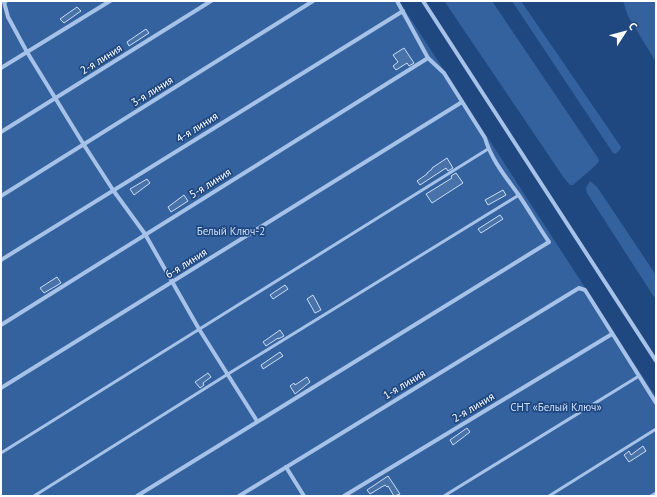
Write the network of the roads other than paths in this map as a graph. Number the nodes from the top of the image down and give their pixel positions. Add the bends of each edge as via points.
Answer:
1 (110, 1) edge
2 (211, 1) edge
3 (313, 1) edge
4 (397, 1) edge
5 (423, 1) edge
6 (4, 2) edge
7 (403, 11) junction
8 (28, 52) junction
9 (428, 58) junction
10 (1, 68) edge
11 (56, 98) junction
12 (462, 102) junction
13 (1, 132) edge
14 (84, 144) junction
15 (488, 149) junction
16 (113, 190) junction
17 (519, 195) junction
18 (1, 196) edge
19 (145, 234) junction
20 (1, 260) edge
21 (174, 282) junction
22 (1, 325) edge
23 (199, 329) junction
24 (612, 334) junction
25 (656, 361) edge
26 (228, 374) junction
27 (639, 376) junction
28 (1, 388) edge
29 (656, 403) edge
30 (257, 422) junction
31 (656, 429) edge
32 (1, 453) edge
33 (286, 467) junction
34 (656, 493) edge
35 (34, 496) edge
36 (137, 496) edge
37 (239, 496) edge
38 (304, 496) edge
39 (344, 496) edge
40 (444, 496) edge
41 (549, 496) edge
42 (651, 496) edge

1 - 8 street
2 - 11 street, 2-я линия
3 - 14 street, 3-я линия
4 - 7 street
5 - 25 street
6 - 8 street via 8,17
7 - 9 street
7 - 16 street, 4-я линия
8 - 10 street
8 - 11 street
9 - 12 street via 444,73
9 - 19 street, 5-я линия
11 - 13 street, 2-я линия
11 - 14 street
12 - 15 street via 485,138
12 - 21 street, 6-я линия
14 - 16 street
14 - 18 street, 3-я линия
15 - 17 street
15 - 23 lane
16 - 19 street
16 - 20 street, 4-я линия
17 - 26 lane
17 - 30 street via 549,242
19 - 21 street
19 - 22 street, 5-я линия
21 - 23 street
21 - 28 street, 6-я линия
23 - 26 street
23 - 32 lane
24 - 27 street
24 - 33 street, 1-я линия via 585,290 579,288
24 - 39 street, 2-я линия
26 - 30 street
26 - 35 lane
27 - 29 street
27 - 40 lane
30 - 36 street
31 - 41 lane
33 - 37 street, 1-я линия
33 - 38 street
34 - 42 lane

